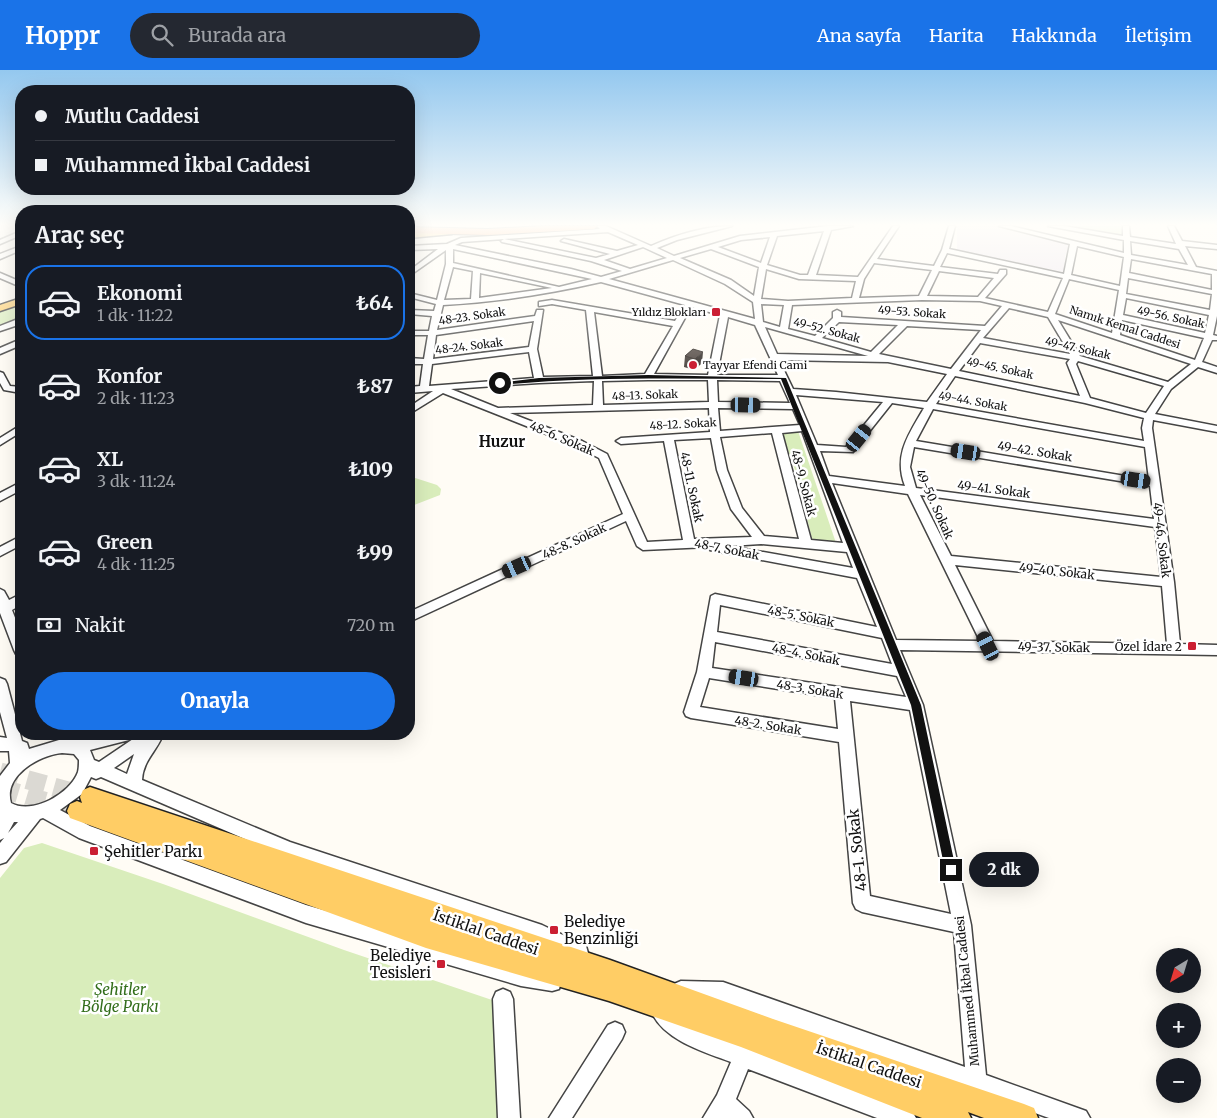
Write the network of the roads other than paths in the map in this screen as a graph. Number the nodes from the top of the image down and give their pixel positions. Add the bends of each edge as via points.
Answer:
1 (0, 275) edge
2 (447, 275) edge
3 (477, 275) edge
4 (500, 275) edge
5 (587, 275) edge
6 (617, 275) edge
7 (711, 275) edge
8 (761, 275) edge
9 (792, 275) edge
10 (812, 275) edge
11 (863, 275) edge
12 (933, 275) edge
13 (990, 275) edge
14 (1062, 275) edge
15 (1126, 275) joint
16 (1216, 275) edge
17 (1000, 276) joint
18 (1067, 276) junction
19 (811, 278) junction
20 (603, 279) junction
21 (860, 279) junction
22 (15, 282) edge
23 (561, 288) junction
24 (550, 291) junction
25 (1123, 292) junction
26 (539, 293) junction
27 (1216, 293) edge
28 (924, 294) junction
29 (415, 297) edge
30 (15, 298) edge
31 (980, 299) junction
32 (855, 300) junction
33 (475, 301) junction
34 (757, 301) junction
35 (0, 302) edge
36 (552, 302) junction
37 (838, 302) junction
38 (15, 303) edge
39 (440, 303) junction
40 (788, 303) junction
41 (542, 304) junction
42 (689, 304) junction
43 (1007, 305) junction
44 (0, 308) edge
45 (590, 309) junction
46 (415, 312) edge
47 (438, 314) junction
48 (1215, 314) edge
49 (724, 315) junction
50 (1051, 315) junction
51 (1120, 317) junction
52 (538, 318) junction
53 (837, 319) junction
54 (15, 323) edge
55 (905, 323) junction
56 (678, 324) junction
57 (759, 324) junction
58 (986, 328) junction
59 (0, 329) edge
60 (784, 330) junction
61 (432, 332) junction
62 (415, 333) edge
63 (1116, 336) junction
64 (1213, 337) edge
65 (817, 339) junction
66 (979, 340) junction
67 (15, 345) edge
68 (532, 349) junction
69 (0, 351) edge
70 (874, 355) junction
71 (775, 357) junction
72 (1077, 358) junction
73 (888, 359) junction
74 (415, 361) edge
75 (428, 362) junction
76 (1197, 363) junction
77 (1217, 370) edge
78 (952, 371) junction
79 (0, 375) edge
80 (648, 377) junction
81 (712, 377) junction
82 (598, 378) junction
83 (784, 378) junction
84 (539, 380) junction
85 (15, 384) edge
86 (1170, 385) junction
87 (442, 389) junction
88 (4, 390) edge
89 (415, 390) edge
90 (424, 390) junction
91 (791, 392) junction
92 (890, 400) junction
93 (1086, 400) junction
94 (713, 405) junction
95 (796, 406) junction
96 (929, 406) junction
97 (415, 407) edge
98 (598, 408) junction
99 (494, 410) junction
100 (1148, 416) junction
101 (806, 428) junction
102 (776, 430) junction
103 (1217, 430) edge
104 (15, 432) edge
105 (715, 435) junction
106 (668, 437) junction
107 (621, 441) dead end
108 (0, 442) edge
109 (910, 443) junction
110 (1150, 445) junction
111 (814, 448) junction
112 (824, 479) junction
113 (1155, 484) junction
114 (15, 489) edge
115 (914, 492) junction
116 (0, 498) edge
117 (630, 515) junction
118 (1160, 524) junction
119 (761, 540) junction
120 (689, 542) junction
121 (15, 543) edge
122 (806, 544) junction
123 (851, 548) junction
124 (0, 552) edge
125 (947, 560) junction
126 (862, 574) junction
127 (1168, 582) junction
128 (0, 594) edge
129 (15, 603) edge
130 (4, 609) junction
131 (415, 614) edge
132 (15, 636) edge
133 (710, 636) junction
134 (889, 640) junction
135 (988, 646) junction
136 (1174, 648) junction
137 (1217, 650) edge
138 (704, 672) junction
139 (902, 672) junction
140 (0, 686) edge
141 (842, 694) junction
142 (916, 705) junction
143 (846, 737) junction
144 (67, 740) edge
145 (106, 740) edge
146 (141, 740) edge
147 (153, 740) edge
148 (0, 744) edge
149 (16, 745) junction
150 (34, 755) junction
151 (18, 766) junction
152 (94, 767) junction
153 (134, 783) junction
154 (82, 797) junction
155 (4, 805) edge
156 (40, 812) junction
157 (0, 832) edge
158 (0, 856) edge
159 (962, 925) junction
160 (607, 980) junction
161 (659, 998) junction
162 (503, 999) dead end
163 (615, 1032) dead end
164 (744, 1055) junction
165 (976, 1082) junction
166 (719, 1110) edge
167 (509, 1118) edge
168 (560, 1118) edge
169 (742, 1118) edge
170 (906, 1118) edge
171 (957, 1118) edge
172 (1024, 1118) edge
173 (1079, 1118) edge

1 - 22 street
2 - 39 street
3 - 33 street
4 - 23 street
5 - 20 street, 49-52. Sokak
6 - 20 street
7 - 34 street
8 - 34 street, Muhammed İkbal Caddesi
9 - 19 street
10 - 19 street
11 - 21 street
12 - 28 street
13 - 17 street
14 - 18 street
15 - 25 street
15 - 27 street
16 - 27 street
17 - 31 street
18 - 25 street
18 - 50 street
19 - 21 street
20 - 23 street
20 - 42 street, 49-52. Sokak
21 - 32 street
23 - 24 street
24 - 26 street
24 - 36 street
25 - 48 street
25 - 51 street
26 - 33 street
26 - 41 street
27 - 48 street
28 - 31 street, Namık Kemal Caddesi
28 - 32 street, Namık Kemal Caddesi
29 - 39 street
30 - 35 main road
31 - 43 street, Namık Kemal Caddesi
32 - 37 street, Namık Kemal Caddesi
33 - 39 street
34 - 40 street, Namık Kemal Caddesi
34 - 57 street, Muhammed İkbal Caddesi
36 - 41 street
36 - 45 street
37 - 40 street, Namık Kemal Caddesi
37 - 53 street
38 - 44 main road
39 - 47 street
40 - 60 street
41 - 52 street
42 - 49 street, 49-52. Sokak
42 - 56 street
43 - 50 street, Namık Kemal Caddesi
43 - 58 street, 49-50. Sokak
45 - 56 street
45 - 82 street
46 - 47 street
47 - 61 street
48 - 64 street
49 - 57 street, 49-52. Sokak
49 - 81 street
50 - 63 street, Namık Kemal Caddesi
50 - 72 street
51 - 63 street
51 - 64 street, 49-56. Sokak
52 - 61 street, 48-23. Sokak
52 - 68 street
53 - 55 street, 49-53. Sokak
53 - 65 street
54 - 59 street
55 - 58 street, 49-53. Sokak
55 - 70 street
56 - 80 street
57 - 60 street, 49-52. Sokak
57 - 71 street, Muhammed İkbal Caddesi
58 - 66 street, 49-50. Sokak
60 - 65 street, 49-52. Sokak
61 - 62 street, 48-23. Sokak
61 - 75 street
63 - 76 street, Namık Kemal Caddesi
64 - 76 street
65 - 70 street, 49-52. Sokak
66 - 72 street, 49-47. Sokak
66 - 78 street, 49-50. Sokak
67 - 69 street
68 - 75 street, 48-24. Sokak
68 - 84 street
70 - 73 street, 49-52. Sokak
71 - 73 street, 49-45. Sokak
71 - 83 street, Muhammed İkbal Caddesi
72 - 86 street, 49-47. Sokak
72 - 93 street via 1071,363
73 - 78 street, 49-45. Sokak
74 - 75 street, 48-24. Sokak
75 - 90 street
76 - 77 street, Namık Kemal Caddesi
76 - 86 street
78 - 93 street, 49-45. Sokak
78 - 96 street, 49-50. Sokak
79 - 88 street
80 - 81 street
80 - 82 street
81 - 83 street
81 - 94 street
82 - 84 street
82 - 98 street
83 - 91 street, Muhammed İkbal Caddesi
84 - 87 street
85 - 88 street
86 - 100 street
87 - 90 street
87 - 97 street
87 - 99 street, 48-6. Sokak
89 - 90 street
91 - 92 street, 49-44. Sokak
91 - 95 street, Muhammed İkbal Caddesi
92 - 96 street, 49-44. Sokak
92 - 111 street via 849,450
93 - 100 street, 49-45. Sokak
94 - 95 street, 48-13. Sokak
94 - 98 street, 48-13. Sokak
94 - 105 street
95 - 101 street, Muhammed İkbal Caddesi
96 - 109 street, 49-50. Sokak
96 - 110 street, 49-44. Sokak
98 - 99 street, 48-13. Sokak
99 - 117 street, 48-6. Sokak via 603,456
100 - 103 street, 49-45. Sokak
100 - 110 street, 49-46. Sokak
101 - 102 street, 48-12. Sokak
101 - 111 street, Muhammed İkbal Caddesi
102 - 105 street, 48-12. Sokak
102 - 122 street, 48-9. Sokak
104 - 108 street
105 - 106 street, 48-12. Sokak
105 - 119 street via 722,470 737,509
106 - 107 street, 48-12. Sokak
106 - 120 street, 48-11. Sokak
109 - 113 street, 49-42. Sokak
109 - 115 street, 49-50. Sokak via 904,465
110 - 113 street, 49-46. Sokak
111 - 112 street, Muhammed İkbal Caddesi
112 - 115 street, 49-41. Sokak
112 - 123 street, Muhammed İkbal Caddesi
113 - 118 street, 49-46. Sokak
114 - 116 street
115 - 118 street, 49-41. Sokak
115 - 125 street, 49-50. Sokak
117 - 120 street, 48-6. Sokak via 643,546
117 - 131 street, 48-8. Sokak
118 - 127 street, 49-46. Sokak
119 - 120 street, 48-7. Sokak
119 - 122 street, 48-7. Sokak
120 - 126 street, 48-7. Sokak
121 - 124 street
122 - 123 street, 48-7. Sokak
123 - 126 street, Muhammed İkbal Caddesi
125 - 127 street, 49-40. Sokak
125 - 135 street, 49-50. Sokak
126 - 134 street, Muhammed İkbal Caddesi
127 - 136 street, 49-46. Sokak
128 - 130 street
129 - 130 street
130 - 132 street
133 - 134 street, 48-5. Sokak via 715,599
133 - 138 street
133 - 139 street, 48-4. Sokak
134 - 135 street, 49-37. Sokak
134 - 139 street, Muhammed İkbal Caddesi
135 - 136 street, 49-37. Sokak
136 - 137 street, 49-37. Sokak
138 - 141 street, 48-3. Sokak
138 - 143 street, 48-2. Sokak via 691,712
139 - 142 street, Muhammed İkbal Caddesi
140 - 149 street
141 - 142 street, 48-3. Sokak
141 - 143 street, 48-1. Sokak
142 - 159 street, Muhammed İkbal Caddesi
143 - 159 street, 48-1. Sokak via 862,903
144 - 145 street via 95,743
144 - 150 street
144 - 152 street via 83,752
146 - 152 street
147 - 153 street via 138,760
148 - 149 street
149 - 150 street
149 - 151 street
150 - 151 street
151 - 155 street via 5,782
152 - 153 street
152 - 154 street
153 - 160 street via 288,850 542,934 577,951
154 - 156 street via 63,800
154 - 160 main road, İstiklal Caddesi via 426,936
155 - 156 street via 21,815
155 - 157 street
156 - 158 street
156 - 160 street via 85,832 306,914 521,978 585,988
159 - 165 street, Muhammed İkbal Caddesi
160 - 161 main road, İstiklal Caddesi
161 - 164 street via 676,1026 705,1042
161 - 165 street via 723,992
161 - 171 main road, İstiklal Caddesi via 741,1034
161 - 172 main road, İstiklal Caddesi via 773,1032
162 - 167 street
163 - 168 street
164 - 166 street
164 - 170 street
165 - 173 street
166 - 169 street

